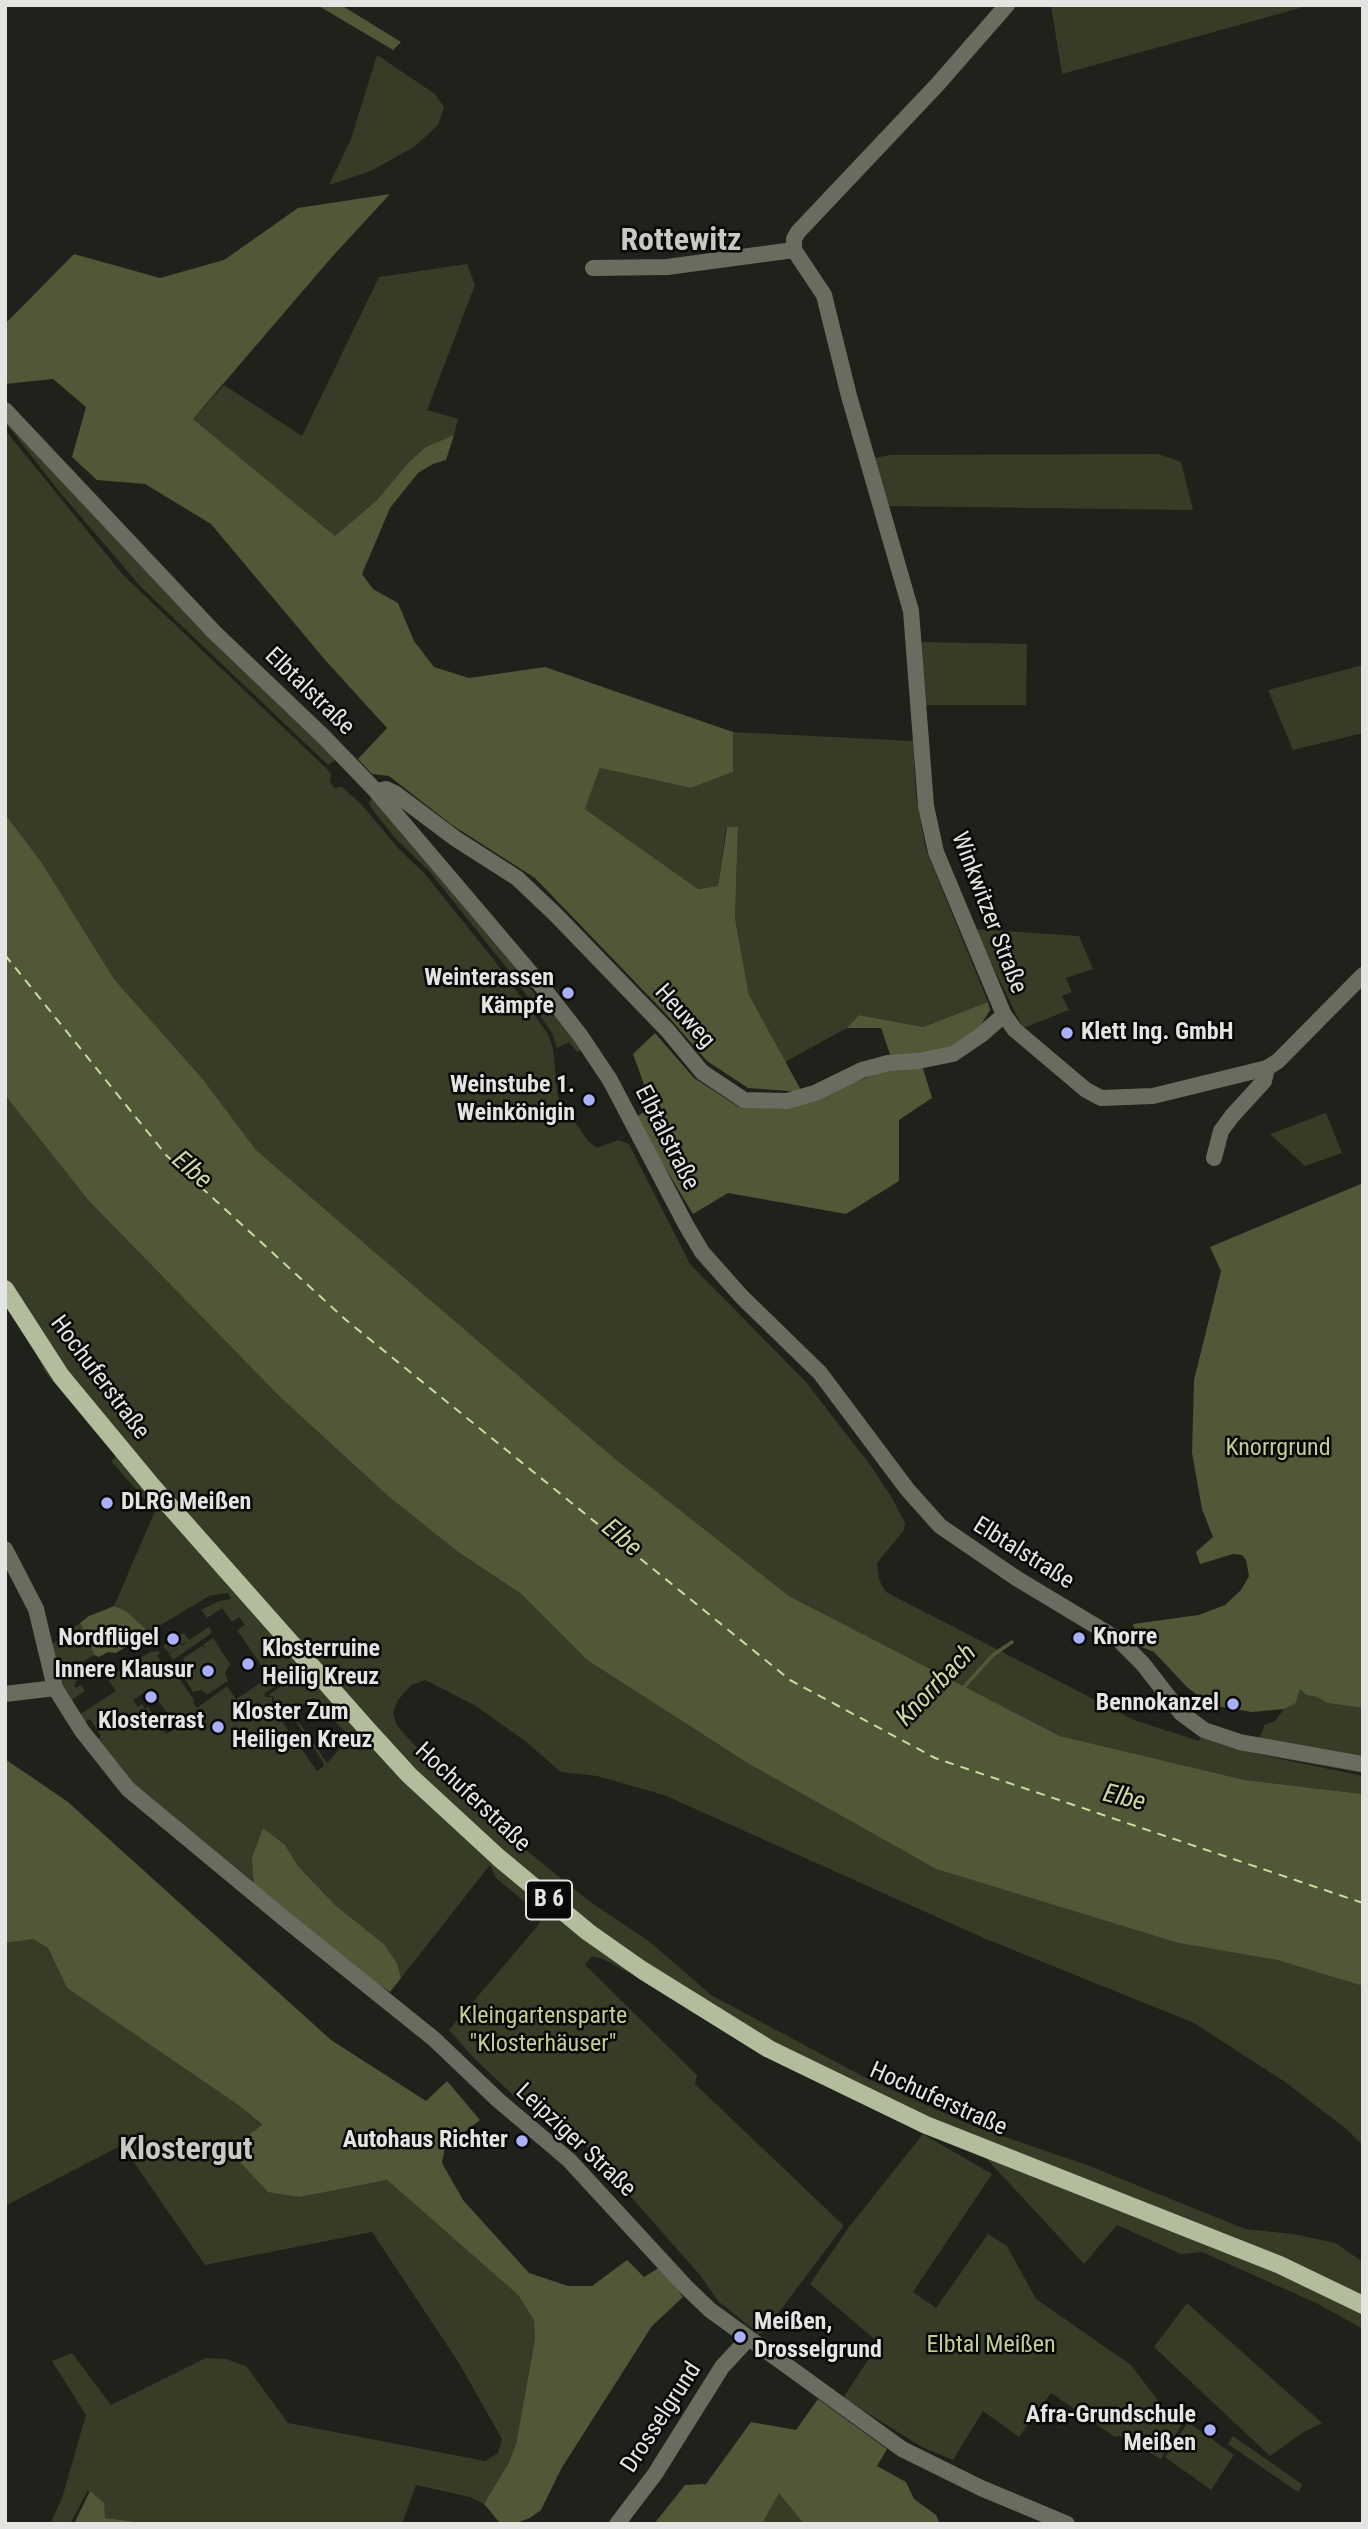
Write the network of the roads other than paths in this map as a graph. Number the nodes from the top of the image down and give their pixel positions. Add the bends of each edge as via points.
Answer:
1 (1007, 5) edge
2 (794, 250) junction
3 (593, 268) dead end
4 (5, 410) edge
5 (376, 791) junction
6 (1363, 975) edge
7 (1004, 1015) junction
8 (1268, 1068) junction
9 (1214, 1158) dead end
10 (5, 1289) edge
11 (5, 1549) edge
12 (55, 1688) junction
13 (5, 1694) edge
14 (1363, 1764) edge
15 (1363, 2305) edge
16 (748, 2339) junction
17 (617, 2524) edge
18 (1067, 2524) edge

1 - 2 street via 798,232
2 - 3 street via 667,267
2 - 7 street, Winkwitzer Straße via 824,295 911,611 926,806 936,852
4 - 5 street, Elbtalstraße via 205,623
5 - 7 street, Heuweg via 396,794 517,878 702,1072 744,1100 787,1101 862,1070 953,1054
5 - 14 street, Elbtalstraße via 590,1049 702,1252 820,1373 906,1489 940,1526 1119,1640 1181,1713 1204,1730 1240,1742
6 - 8 street, Winkwitzer Straße
7 - 8 street, Winkwitzer Straße via 1015,1030 1101,1098 1153,1096
8 - 9 street via 1264,1081 1222,1131
10 - 15 main road, Hochuferstraße / B 6 via 61,1377 367,1729 499,1858 588,1931 769,2049 926,2125 1280,2265
11 - 12 street, Leipziger Straße via 36,1609
12 - 13 street
12 - 16 street, Leipziger Straße via 128,1789 434,2039 569,2160 698,2300
16 - 17 street, Drosselgrund via 722,2367 656,2474
16 - 18 street, Leipziger Straße via 902,2449

